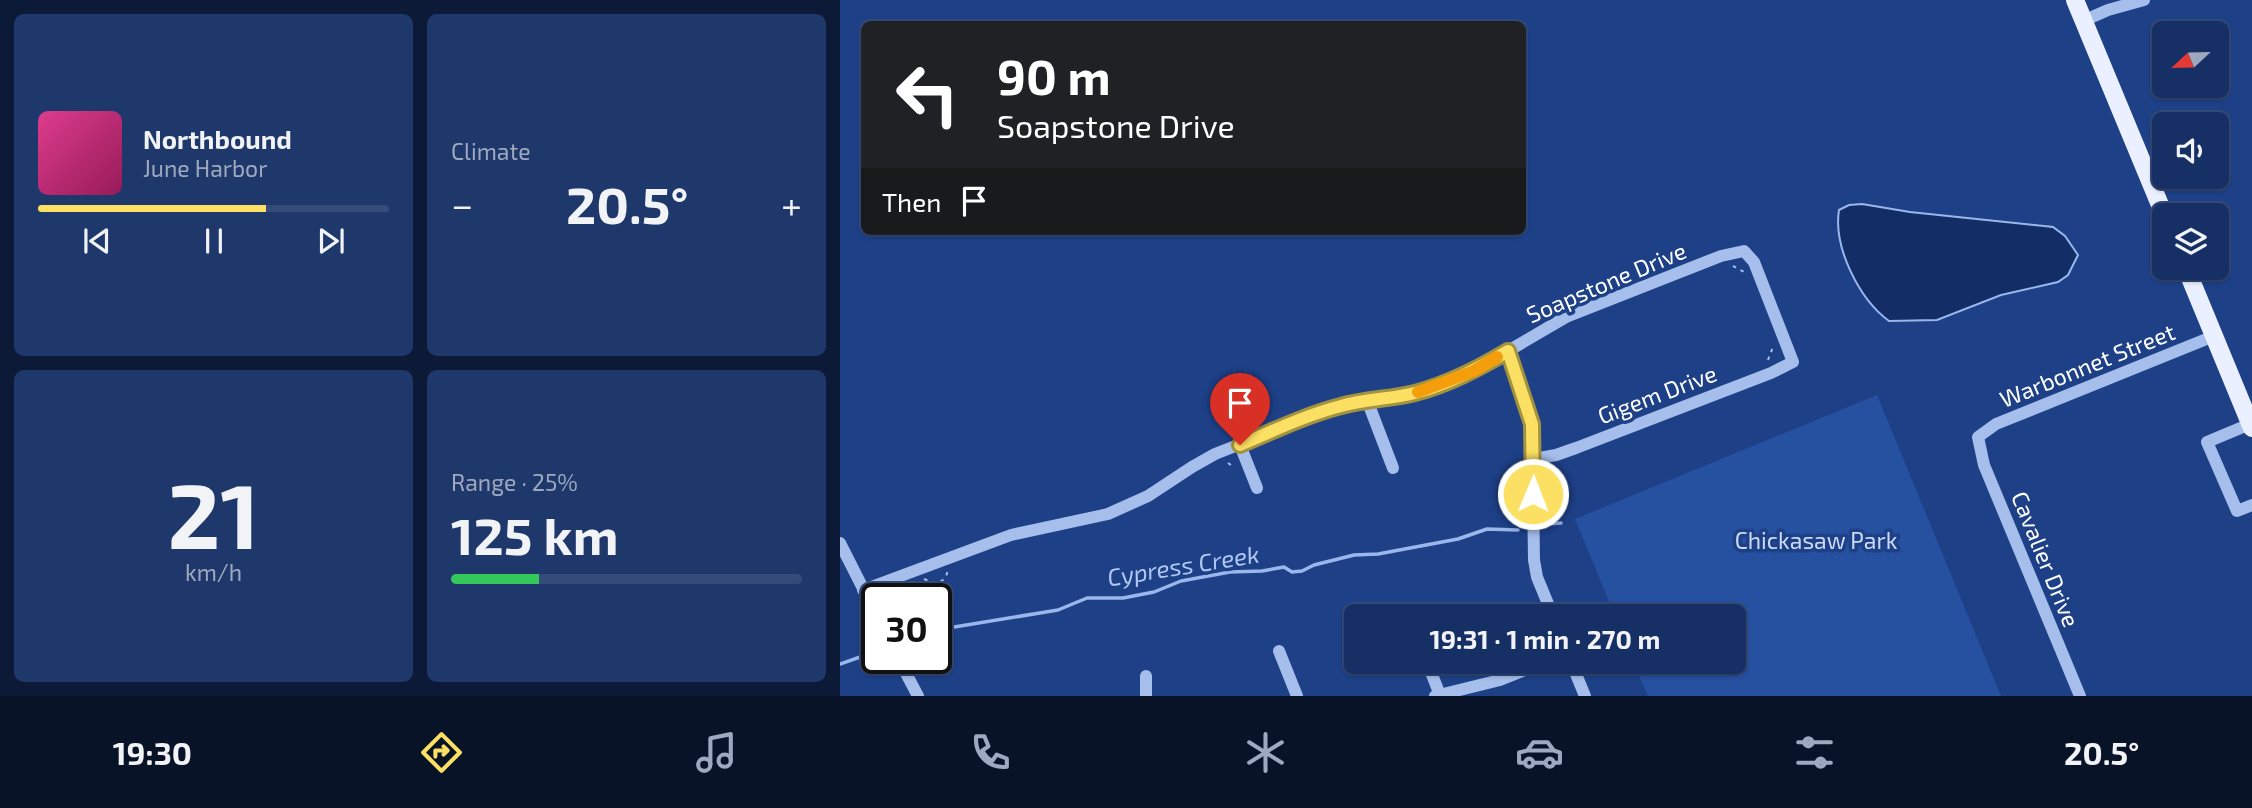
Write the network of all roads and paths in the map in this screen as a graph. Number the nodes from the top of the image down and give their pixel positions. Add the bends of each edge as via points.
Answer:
1 (2075, 0) edge
2 (2144, 0) edge
3 (2083, 21) junction
4 (2159, 203) edge
5 (1728, 266) dead end
6 (1749, 278) dead end
7 (2191, 280) edge
8 (2214, 336) junction
9 (1774, 344) dead end
10 (1508, 351) junction
11 (1793, 362) joint
12 (1765, 363) dead end
13 (1367, 400) junction
14 (2250, 418) edge
15 (1978, 437) joint
16 (1240, 445) junction
17 (1534, 459) junction
18 (1394, 468) dead end
19 (1257, 488) dead end
20 (2252, 505) edge
21 (840, 543) edge
22 (882, 583) edge
23 (861, 586) edge
24 (1548, 604) edge
25 (1279, 651) dead end
26 (906, 674) edge
27 (1431, 674) edge
28 (1515, 674) edge
29 (1576, 674) edge
30 (1146, 676) dead end
31 (1437, 695) edge
32 (918, 696) edge
33 (1146, 696) edge
34 (1297, 696) edge
35 (1585, 696) edge
36 (2080, 696) edge

1 - 3 main road
2 - 3 street
3 - 4 main road
5 - 6 path via 1740,268
7 - 8 main road
8 - 14 main road
8 - 15 street, Warbonnet Street via 1996,424
9 - 12 path
10 - 11 street, Soapstone Drive via 1566,317 1744,251 1754,262
10 - 13 street, Soapstone Drive via 1449,381 1414,393
10 - 17 street via 1532,424
11 - 17 street, Gigem Drive via 1566,452
13 - 16 street, Soapstone Drive
13 - 18 street
14 - 20 street via 2207,442 2236,511
15 - 36 street, Cavalier Drive via 1984,465
16 - 19 street
16 - 22 street, Soapstone Drive via 1108,514 1011,535
17 - 24 street via 1534,560
21 - 23 street
25 - 34 street
26 - 32 street
27 - 31 street
28 - 31 street
29 - 35 street
30 - 33 street

